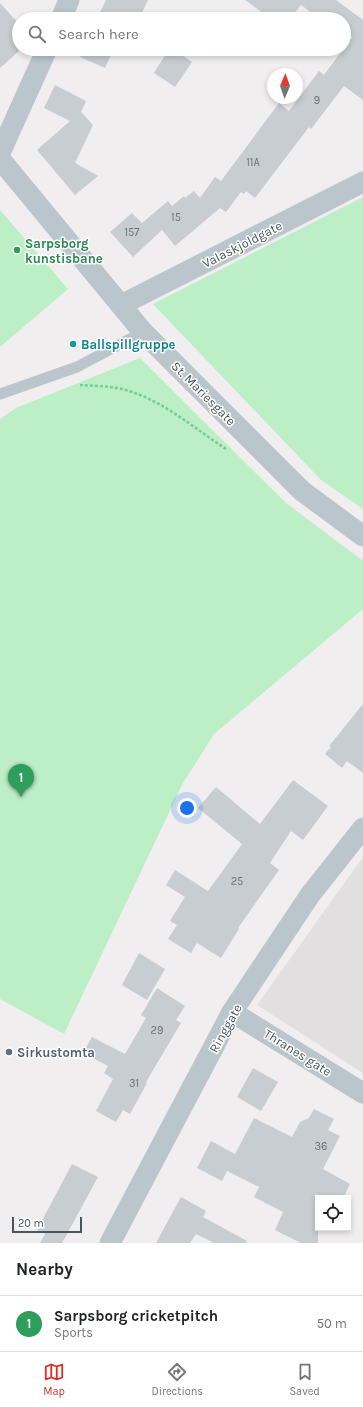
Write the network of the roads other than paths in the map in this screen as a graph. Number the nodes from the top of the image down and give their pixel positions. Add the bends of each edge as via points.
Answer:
1 (69, 0) edge
2 (64, 12) edge
3 (44, 56) edge
4 (0, 153) edge
5 (0, 159) edge
6 (363, 182) edge
7 (122, 305) junction
8 (143, 332) junction
9 (0, 394) edge
10 (363, 536) edge
11 (363, 828) edge
12 (232, 1012) junction
13 (363, 1092) edge
14 (110, 1243) edge

1 - 2 street
3 - 4 street
5 - 7 street, St. Mariesgate
6 - 7 street, Valaskjoldgate
7 - 8 street, St. Mariesgate
8 - 9 lane via 77,367
8 - 10 street, St. Mariesgate via 302,491
11 - 12 street, Ringgate via 310,895
12 - 13 street, Thranes gate
12 - 14 street, Ringgate

